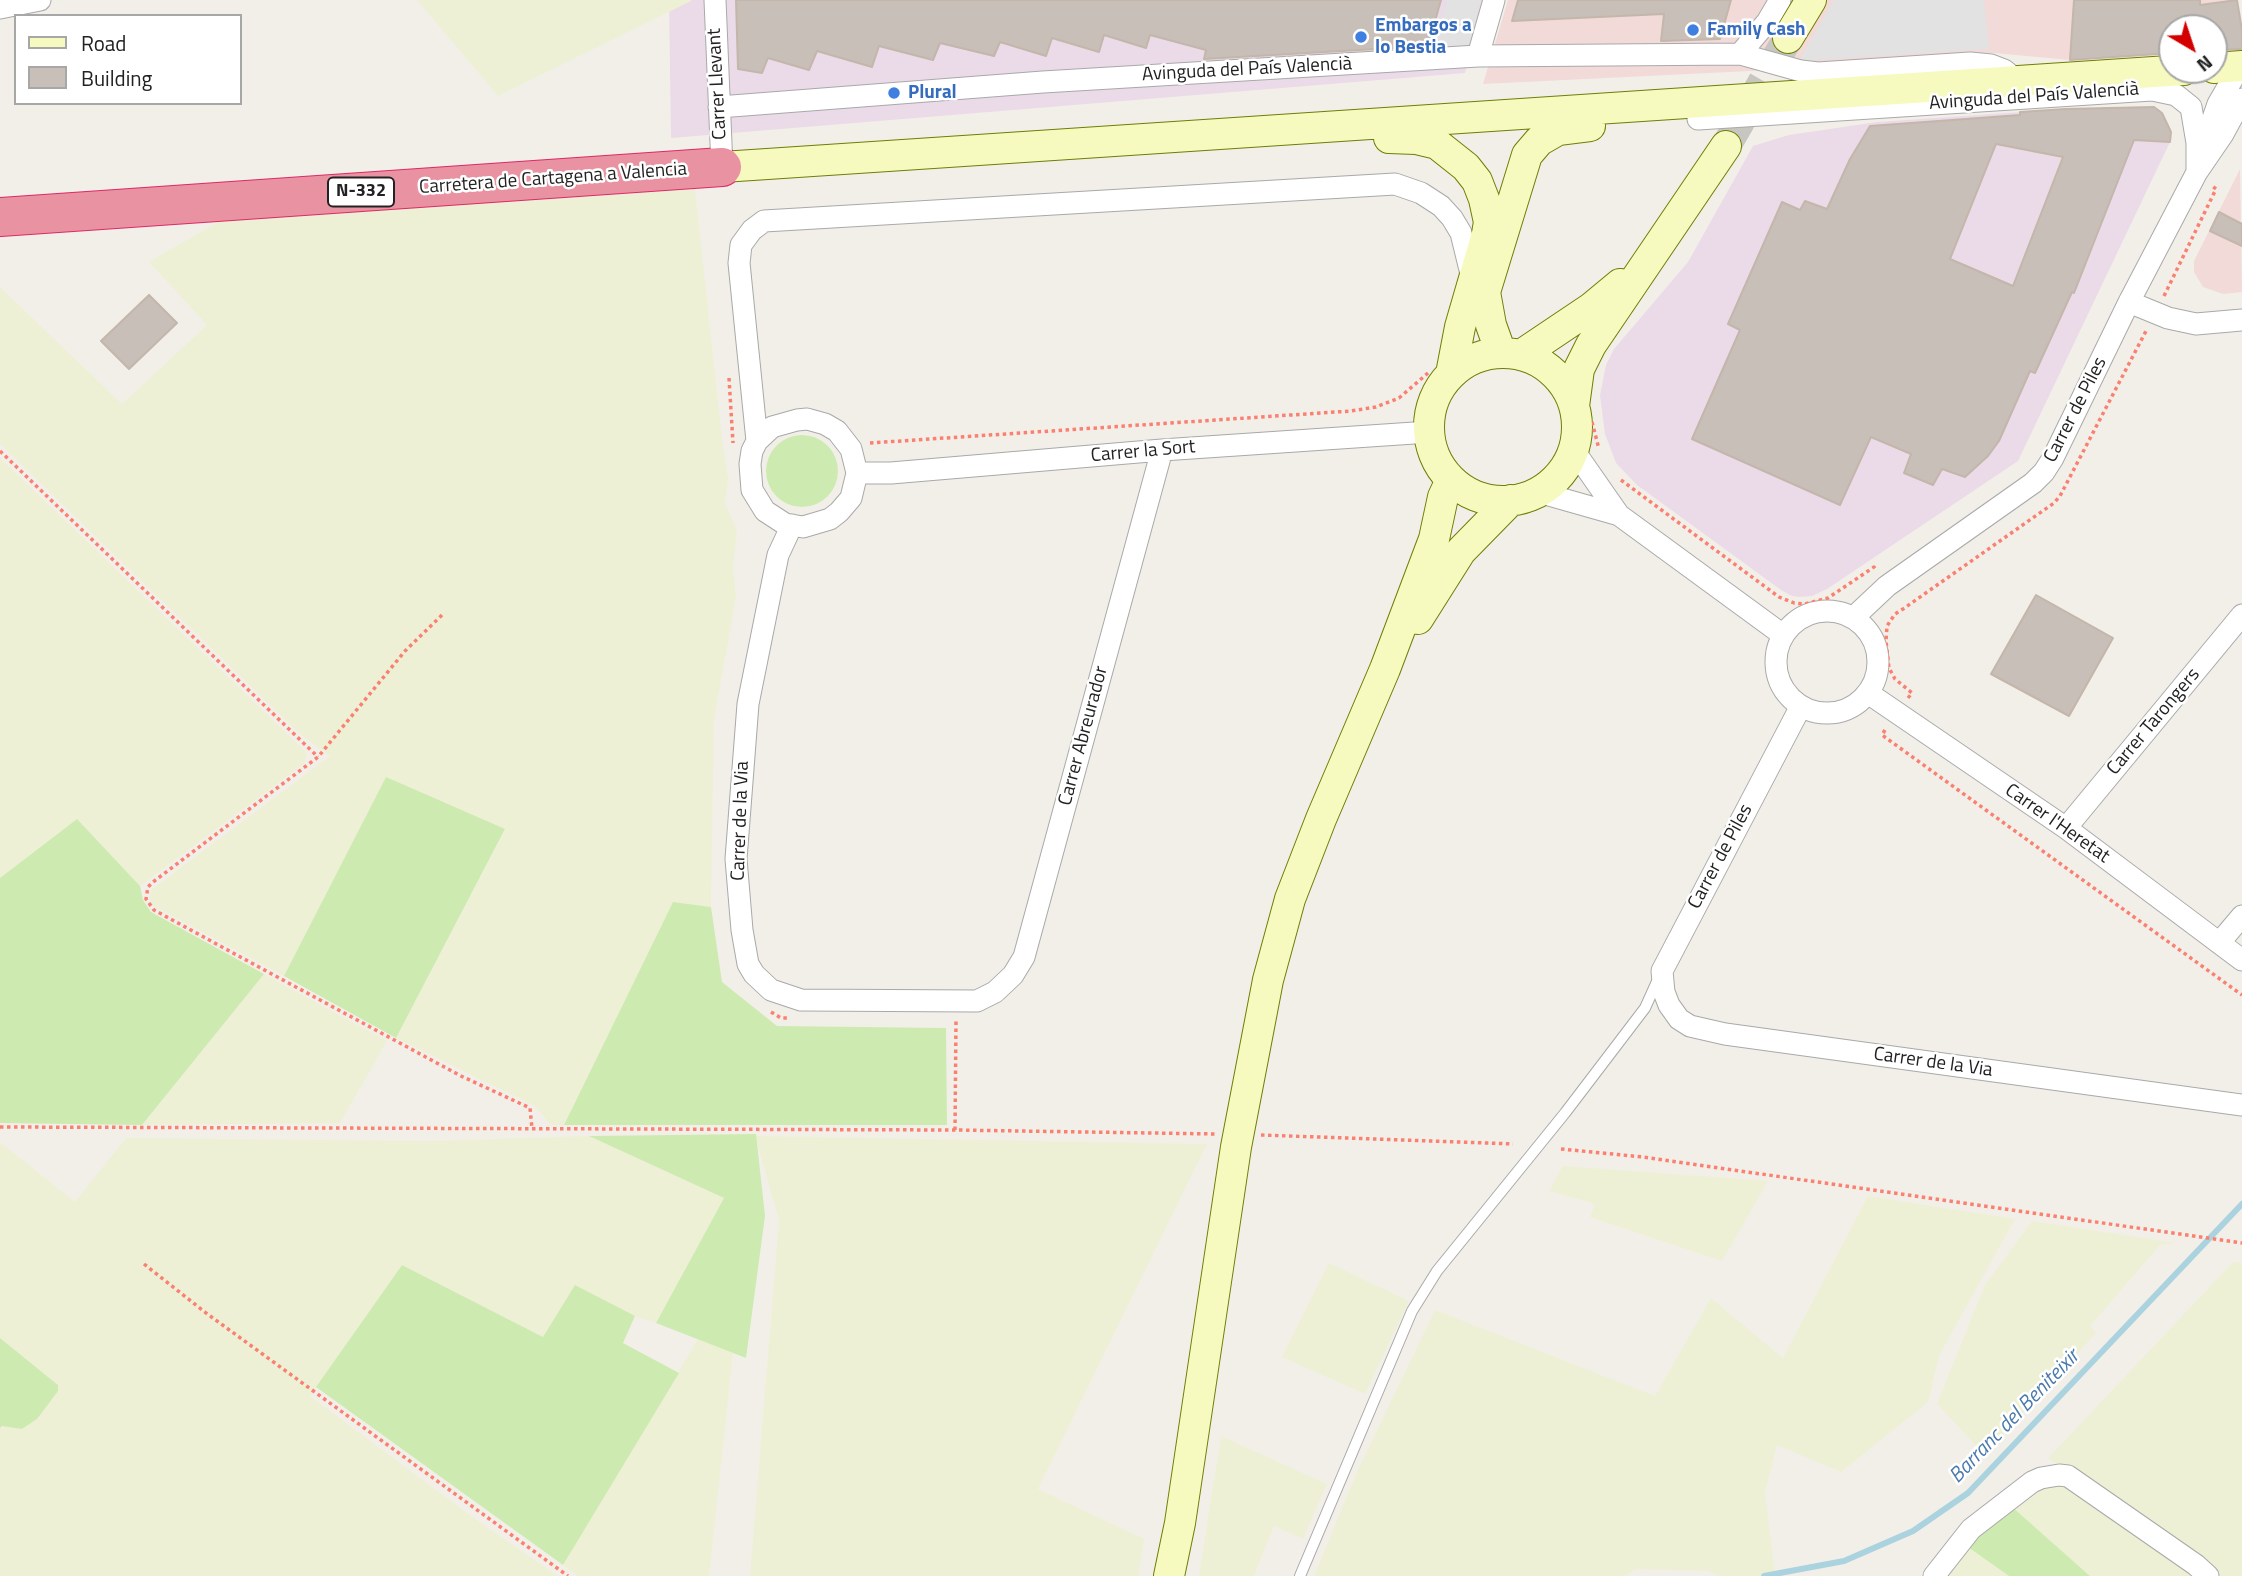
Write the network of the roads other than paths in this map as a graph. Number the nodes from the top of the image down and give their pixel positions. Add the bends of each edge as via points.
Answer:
1 (40, 0) edge
2 (715, 0) edge
3 (1494, 0) edge
4 (1780, 0) edge
5 (1811, 0) edge
6 (0, 8) edge
7 (1788, 38) tunnel mouth
8 (1740, 54) junction
9 (1478, 57) junction
10 (2232, 67) edge
11 (2158, 72) edge
12 (2020, 83) junction
13 (1783, 97) junction
14 (2242, 99) edge
15 (719, 107) junction
16 (1706, 110) junction
17 (1808, 112) junction
18 (1107, 142) junction
19 (1726, 146) tunnel mouth
20 (723, 167) junction
21 (2197, 172) junction
22 (0, 217) edge
23 (1652, 257) junction
24 (1473, 284) junction
25 (2129, 302) junction
26 (2242, 320) edge
27 (1511, 354) junction
28 (1451, 374) junction
29 (1574, 407) junction
30 (1429, 432) junction
31 (757, 441) junction
32 (1573, 449) junction
33 (1162, 450) junction
34 (857, 473) junction
35 (1451, 480) junction
36 (1525, 496) junction
37 (1619, 515) junction
38 (792, 525) junction
39 (2242, 615) edge
40 (1854, 617) junction
41 (1783, 635) junction
42 (1385, 669) junction
43 (1868, 693) junction
44 (1801, 706) junction
45 (2066, 828) junction
46 (2242, 916) edge
47 (2220, 942) junction
48 (2242, 960) edge
49 (1661, 971) junction
50 (967, 1001) joint
51 (2242, 1105) edge
52 (1169, 1576) edge
53 (1300, 1576) edge
54 (1934, 1576) edge
55 (2208, 1576) edge

1 - 6 street
2 - 15 street, Carrer Llevant
3 - 9 street
4 - 8 street
5 - 7 street
8 - 9 street, Avinguda del País Valencià
8 - 12 street, Avinguda del País Valencià via 1818,73 1991,65
9 - 15 street, Avinguda del País Valencià via 1043,82
10 - 21 street, Carrer de Piles
11 - 12 street, Avinguda del País Valencià
12 - 13 street, Avinguda del País Valencià
13 - 16 street, Avinguda del País Valencià
13 - 17 street
14 - 21 street, Carrer de Piles
15 - 20 street, Carrer Llevant
16 - 17 street, Avinguda del País Valencià
16 - 18 street, Avinguda del País Valencià
16 - 27 street via 1558,130 1527,155 1485,292 1491,325
17 - 21 street, Avinguda del País Valencià via 2167,92 2191,107
18 - 20 street, Carretera de Cartagena a Valencia
18 - 24 street via 1144,150 1357,136 1416,139 1437,145 1466,167 1484,199 1489,222
19 - 23 street
20 - 22 highway, Carretera de Cartagena a Valencia / N-332
21 - 25 street, Carrer de Piles
23 - 27 street via 1591,309
23 - 29 street via 1591,345 1579,369
24 - 28 street
24 - 31 street via 1461,233 1452,218 1421,193 1395,184 764,221 741,244 738,263
25 - 26 street via 2196,324
25 - 40 street, Carrer de Piles via 2043,472 1888,586
27 - 28 street via 1474,359
27 - 29 street via 1539,362 1554,374
28 - 30 street via 1433,401
29 - 32 street
30 - 33 street, Carrer la Sort
30 - 35 street via 1432,450
31 - 34 street via 772,428 797,420 825,424 851,449
31 - 38 street via 750,464 752,490 765,511
32 - 36 street via 1560,474
32 - 37 street
33 - 34 street, Carrer la Sort
33 - 50 street, Carrer Abreurador via 1024,957 995,992
34 - 38 street via 851,498 839,512 813,526
35 - 36 street via 1479,497
35 - 42 street
36 - 37 street
36 - 42 street via 1461,551
37 - 41 street
38 - 50 street, Carrer de la Via via 778,555 748,704 736,859 748,964 771,990 801,1000
39 - 45 street, Carrer Tarongers
40 - 41 street via 1815,611 1802,616
40 - 43 street via 1876,645 1876,680
41 - 44 street via 1776,650 1779,682
42 - 52 street via 1290,899 1268,980 1236,1147
43 - 44 street via 1836,713
43 - 45 street, Carrer l'Heretat
44 - 49 street, Carrer de Piles
45 - 47 street, Carrer l'Heretat
46 - 47 street
47 - 48 street, Carrer l'Heretat
49 - 51 street, Carrer de la Via via 1664,992 1679,1019 1708,1031
49 - 53 lane via 1645,1008 1437,1270 1412,1311
54 - 55 street via 1971,1529 2032,1482 2059,1475 2068,1476

